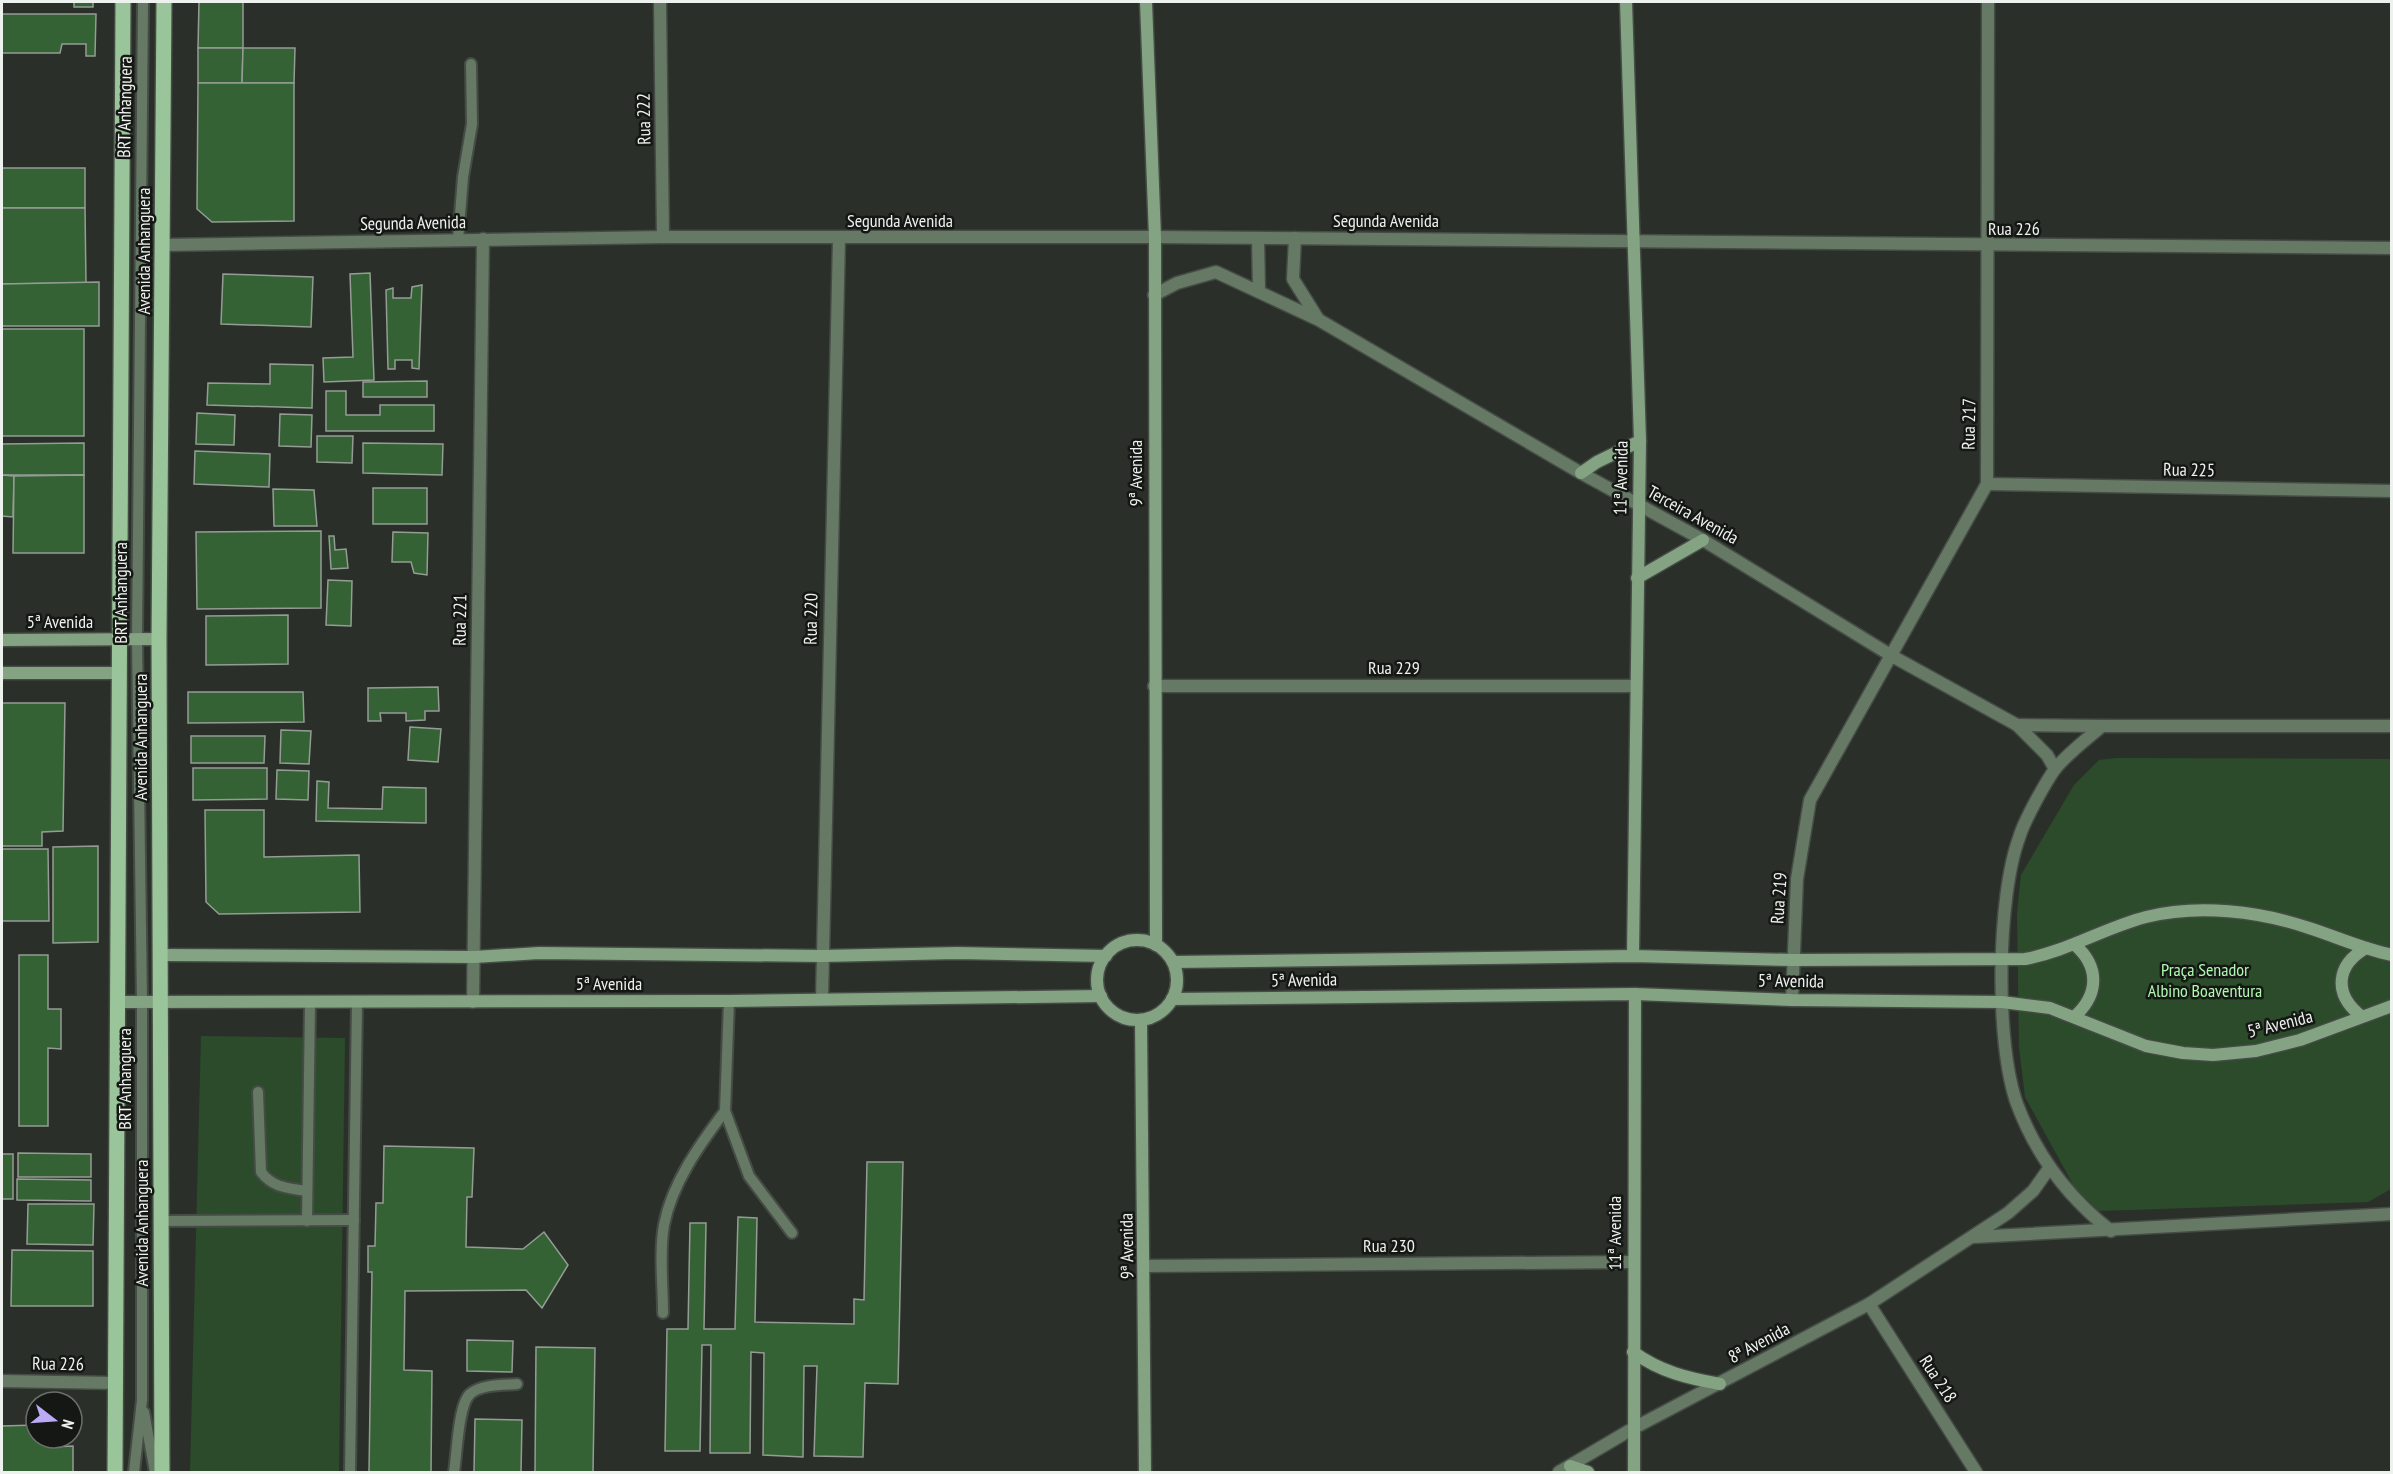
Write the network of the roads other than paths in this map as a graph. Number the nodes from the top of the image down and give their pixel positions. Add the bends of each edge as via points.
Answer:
1 (123, 2) edge
2 (143, 2) edge
3 (164, 2) edge
4 (660, 2) edge
5 (1146, 2) edge
6 (1626, 2) edge
7 (1989, 2) edge
8 (471, 64) dead end
9 (663, 237) junction
10 (1155, 237) junction
11 (1295, 238) junction
12 (483, 239) junction
13 (838, 239) junction
14 (1258, 239) junction
15 (458, 240) junction
16 (1635, 240) junction
17 (164, 245) junction
18 (1989, 247) junction
19 (2391, 248) edge
20 (1259, 290) junction
21 (1154, 295) junction
22 (1319, 320) junction
23 (1640, 441) junction
24 (1581, 473) junction
25 (1987, 484) junction
26 (2391, 491) edge
27 (1638, 506) junction
28 (1703, 540) junction
29 (1637, 578) junction
30 (119, 639) junction
31 (137, 639) junction
32 (159, 639) junction
33 (2, 640) edge
34 (1892, 656) junction
35 (2, 673) edge
36 (118, 673) junction
37 (1154, 686) junction
38 (1635, 686) junction
39 (2018, 725) junction
40 (2102, 726) junction
41 (2391, 726) edge
42 (2055, 770) junction
43 (1810, 800) joint
44 (1156, 945) junction
45 (2075, 945) junction
46 (2366, 948) junction
47 (162, 955) junction
48 (822, 956) junction
49 (1106, 956) junction
50 (1633, 956) junction
51 (2391, 956) edge
52 (474, 957) junction
53 (1793, 960) junction
54 (2002, 960) junction
55 (1173, 962) junction
56 (1635, 994) junction
57 (1101, 996) junction
58 (822, 999) junction
59 (1172, 999) junction
60 (1792, 1000) junction
61 (729, 1001) junction
62 (117, 1002) junction
63 (473, 1002) junction
64 (2002, 1002) junction
65 (142, 1003) junction
66 (310, 1003) junction
67 (357, 1003) junction
68 (161, 1004) junction
69 (2391, 1006) edge
70 (2361, 1016) junction
71 (2074, 1017) junction
72 (1141, 1020) junction
73 (258, 1092) dead end
74 (725, 1111) junction
75 (2050, 1167) junction
76 (308, 1191) junction
77 (2391, 1215) edge
78 (354, 1220) junction
79 (162, 1221) junction
80 (308, 1221) junction
81 (2111, 1231) junction
82 (792, 1233) dead end
83 (1972, 1237) junction
84 (1632, 1262) junction
85 (1145, 1266) junction
86 (1869, 1304) junction
87 (663, 1313) dead end
88 (1634, 1352) junction
89 (2, 1381) edge
90 (115, 1383) junction
91 (517, 1384) dead end
92 (1720, 1384) junction
93 (142, 1400) junction
94 (1632, 1429) junction
95 (1565, 1469) edge
96 (1635, 1470) edge
97 (115, 1473) edge
98 (134, 1473) edge
99 (154, 1473) edge
100 (162, 1473) edge
101 (350, 1473) edge
102 (454, 1473) edge
103 (1145, 1473) edge
104 (1588, 1473) edge
105 (1976, 1473) edge

1 - 30 main road, Avenida Anhanguera
2 - 31 lane, BRT Anhanguera
3 - 17 main road, Avenida Anhanguera
4 - 9 street, Rua 222
5 - 10 main road, 9ª Avenida
6 - 16 main road, 11ª Avenida
7 - 18 street, Rua 217
8 - 15 lane via 472,124
9 - 12 street, Segunda Avenida
9 - 13 street, Segunda Avenida
10 - 13 street, Segunda Avenida
10 - 14 street, Segunda Avenida
10 - 21 main road, 9ª Avenida
11 - 14 street, Segunda Avenida
11 - 16 street, Segunda Avenida
11 - 22 street, Terceira Avenida via 1293,279
12 - 15 street, Segunda Avenida
12 - 52 street, Rua 221
13 - 48 street, Rua 220
14 - 20 street
15 - 17 street, Segunda Avenida
16 - 18 street, Rua 226
16 - 23 main road, 11ª Avenida
17 - 32 main road, Avenida Anhanguera
18 - 19 street, Rua 226
18 - 25 street, Rua 217
20 - 21 street, Terceira Avenida via 1216,272 1177,283
20 - 22 street, Terceira Avenida
21 - 37 main road, 9ª Avenida
22 - 24 street, Terceira Avenida
23 - 24 main road
23 - 27 main road, 11ª Avenida
24 - 27 street, Terceira Avenida
25 - 26 street, Rua 225
25 - 34 street, Rua 217
27 - 28 street, Terceira Avenida
27 - 29 main road, 11ª Avenida
28 - 29 main road
28 - 34 street, Terceira Avenida
29 - 38 main road, 11ª Avenida
30 - 31 main road, 5ª Avenida
30 - 33 main road, 5ª Avenida
30 - 36 main road, Avenida Anhanguera
31 - 32 main road, 5ª Avenida
31 - 65 lane, BRT Anhanguera
32 - 47 main road, Avenida Anhanguera
34 - 39 street, Terceira Avenida
34 - 43 street, Rua 217
35 - 36 main road
36 - 62 main road, Avenida Anhanguera
37 - 38 street, Rua 229
37 - 44 main road, 9ª Avenida
38 - 50 main road, 11ª Avenida
39 - 40 street, Terceira Avenida
39 - 42 street, Terceira Avenida via 2047,755
40 - 41 street, Terceira Avenida
40 - 42 street
42 - 54 street via 2019,837 2007,888
43 - 53 street, Rua 219 via 1797,879
44 - 49 main road via 1133,940
44 - 55 main road
45 - 46 main road, 5ª Avenida via 2148,917 2213,911 2279,919
45 - 54 main road, 5ª Avenida via 2052,954
45 - 71 main road via 2086,954 2095,981 2085,1007
46 - 51 main road, 5ª Avenida
46 - 70 main road via 2345,966 2341,980 2349,1007
47 - 52 main road, 5ª Avenida
47 - 68 main road, Avenida Anhanguera
48 - 49 main road, 5ª Avenida
48 - 52 main road, 5ª Avenida via 539,953
48 - 58 street, Rua 220
49 - 57 main road via 1098,975
50 - 53 main road, 5ª Avenida
50 - 55 main road, 5ª Avenida
52 - 63 street, Rua 221
53 - 54 main road, 5ª Avenida
53 - 60 street, Rua 219
54 - 64 street
55 - 59 main road via 1177,974
56 - 59 main road, 5ª Avenida
56 - 60 main road, 5ª Avenida
56 - 84 main road, 11ª Avenida
57 - 58 main road, 5ª Avenida
57 - 72 main road via 1117,1015
58 - 61 main road, 5ª Avenida
59 - 72 main road via 1154,1017
60 - 64 main road, 5ª Avenida
61 - 63 main road, 5ª Avenida
61 - 74 lane
62 - 65 main road, 5ª Avenida
62 - 90 main road, Avenida Anhanguera
63 - 67 main road, 5ª Avenida
64 - 71 main road, 5ª Avenida via 2050,1008
64 - 75 street via 2017,1104
65 - 68 main road, 5ª Avenida
65 - 93 lane, BRT Anhanguera
66 - 67 main road, 5ª Avenida
66 - 68 main road, 5ª Avenida
66 - 76 lane
67 - 78 lane
68 - 79 main road, Avenida Anhanguera
69 - 70 main road, 5ª Avenida
70 - 71 main road, 5ª Avenida via 2300,1040 2256,1051 2213,1054 2146,1046
72 - 85 main road, 9ª Avenida
73 - 76 lane via 261,1172 278,1187
74 - 82 lane via 748,1176
74 - 87 lane via 704,1137 668,1206 663,1227
75 - 81 street via 2071,1195
75 - 83 street, 8ª Avenida via 2033,1191
76 - 80 lane
77 - 81 street
78 - 80 lane
78 - 101 lane
79 - 80 lane
79 - 100 main road, Avenida Anhanguera
81 - 83 street
83 - 86 street, 8ª Avenida
84 - 85 street, Rua 230
84 - 88 main road, 11ª Avenida
85 - 103 main road, 9ª Avenida
86 - 92 street, 8ª Avenida
86 - 105 street, Rua 218
88 - 92 main road via 1682,1377
88 - 94 main road, 11ª Avenida
89 - 90 street, Rua 226
90 - 97 main road, Avenida Anhanguera
91 - 102 lane via 471,1393 464,1403
92 - 94 street, 8ª Avenida
93 - 98 lane, BRT Anhanguera
93 - 99 lane, BRT Anhanguera
94 - 95 street, 8ª Avenida
94 - 96 main road, 11ª Avenida
95 - 104 main road

